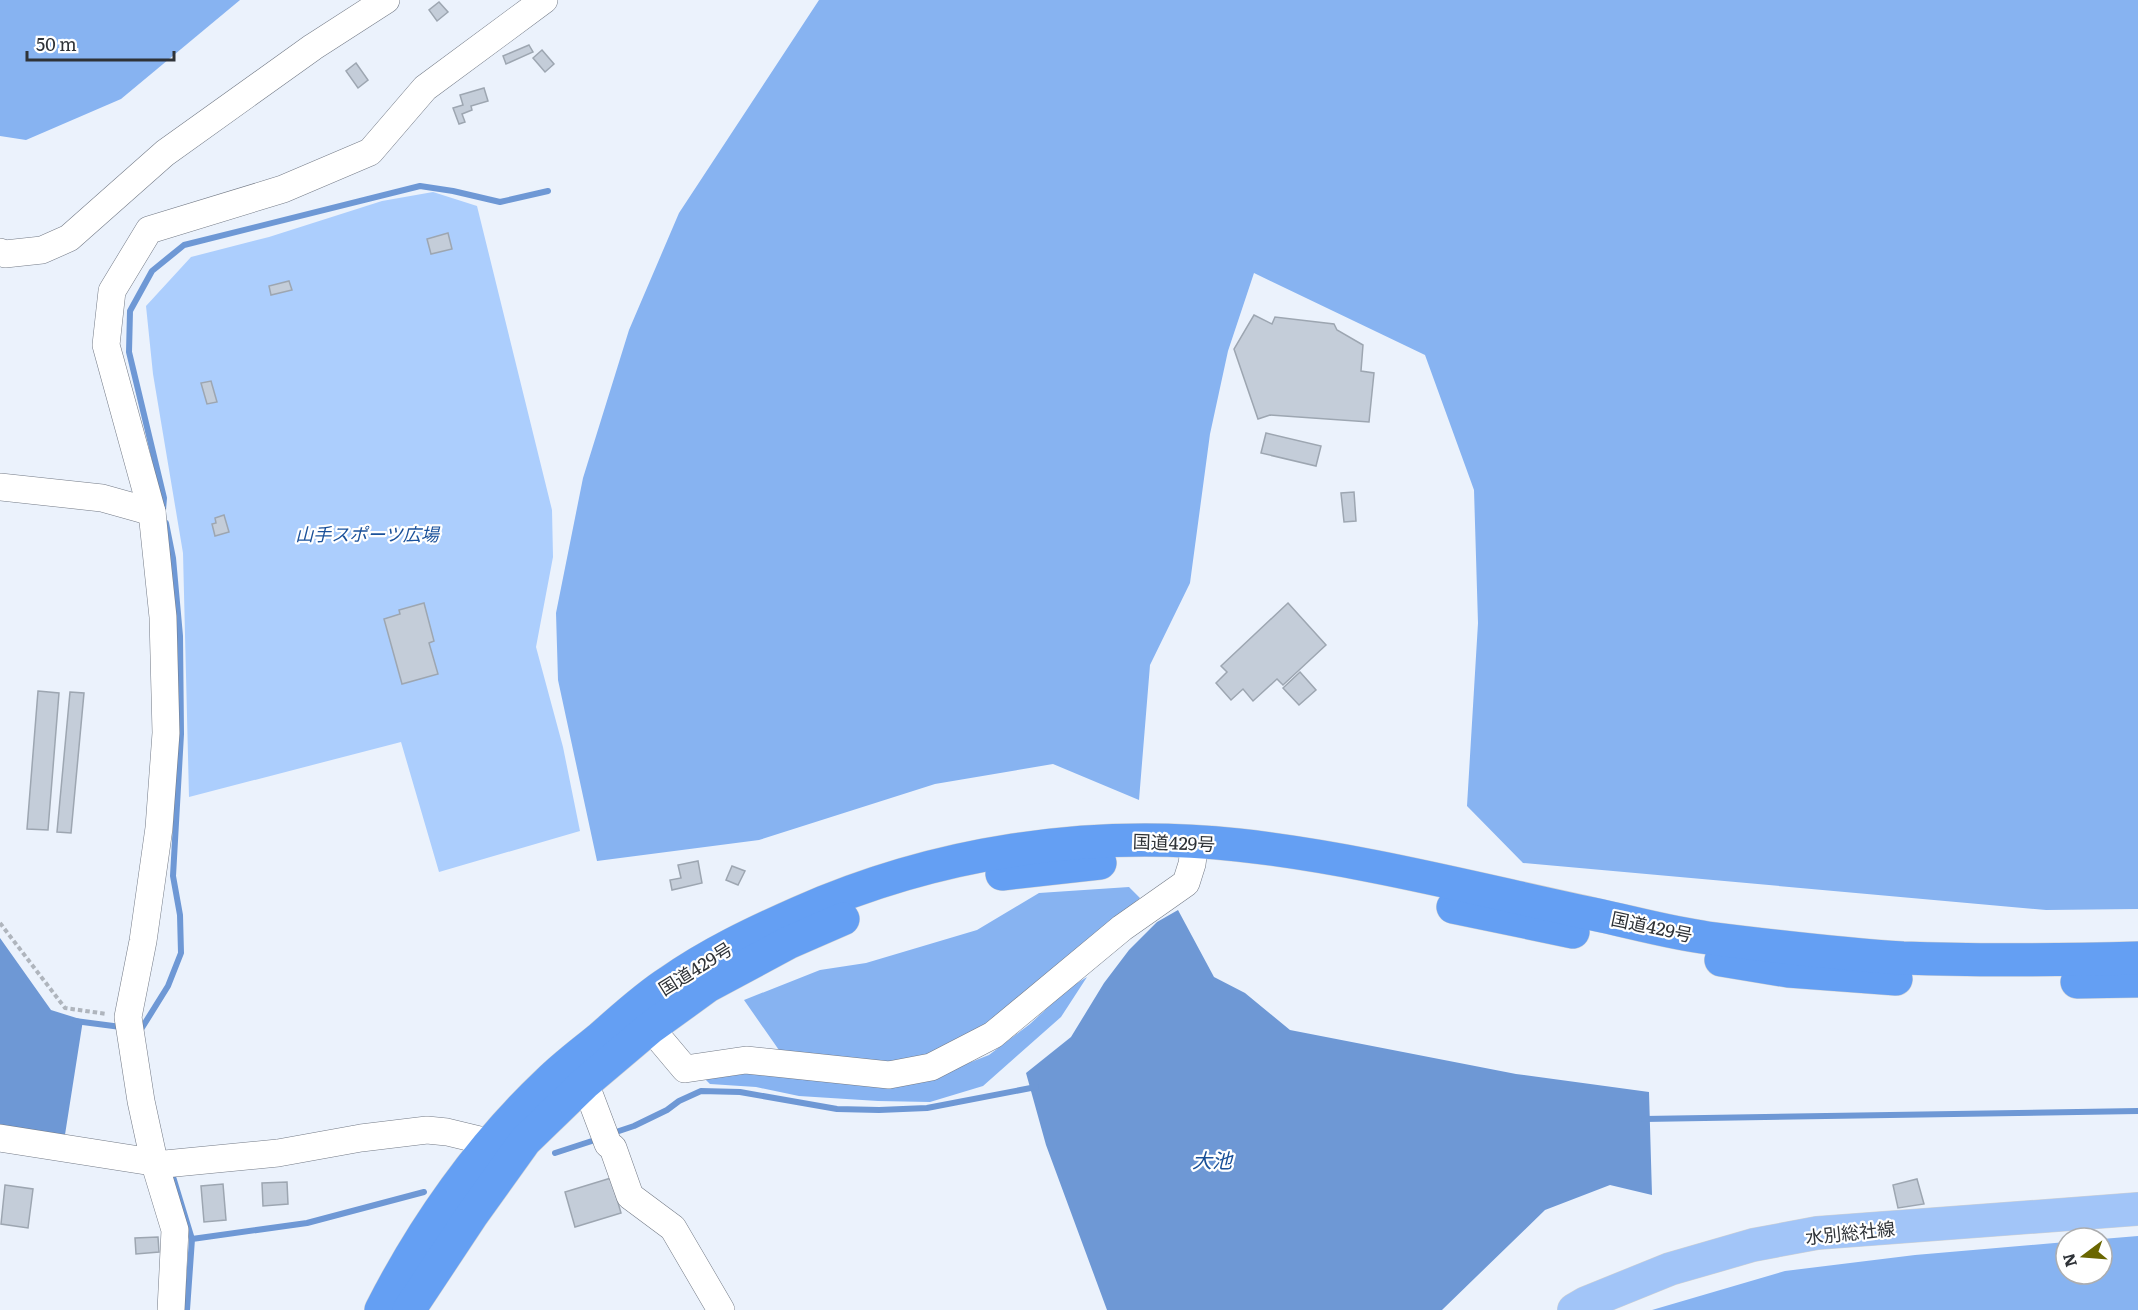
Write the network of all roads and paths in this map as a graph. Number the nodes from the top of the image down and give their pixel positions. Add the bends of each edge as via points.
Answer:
1 (386, 0) edge
2 (544, 0) edge
3 (0, 252) edge
4 (0, 487) edge
5 (152, 512) junction
6 (1194, 853) junction
7 (0, 923) edge
8 (2138, 958) edge
9 (2138, 981) edge
10 (128, 1017) junction
11 (642, 1018) junction
12 (577, 1073) junction
13 (0, 1138) edge
14 (500, 1153) junction
15 (165, 1163) junction
16 (2138, 1209) edge
17 (171, 1310) edge
18 (381, 1310) edge
19 (409, 1310) edge
20 (721, 1310) edge
21 (1574, 1310) edge

1 - 3 street via 165,153 69,238 42,250
2 - 5 street via 425,88 370,152 283,189 149,230 112,291 106,345
4 - 5 street via 102,498
5 - 10 street via 163,617 166,733 159,828
6 - 8 highway, 国道429号 via 1236,845 1335,860 1703,937 1902,957
6 - 9 highway, 国道429号 via 1518,922 1788,971 1898,980
6 - 11 highway, 国道429号 via 1130,840 1048,844 908,873 828,900 739,940 664,985
6 - 11 street via 1186,884 1122,928 993,1035 931,1067 889,1076 746,1060 686,1069
7 - 10 path via 65,1008
10 - 15 street via 141,1101
11 - 12 highway, 国道429号
12 - 14 highway, 国道429号 via 550,1080 515,1115
12 - 20 street via 613,1148 630,1196 673,1228
13 - 15 street
14 - 15 street via 462,1135 427,1130 278,1152
14 - 18 highway, 国道429号 via 448,1198
14 - 19 highway, 国道429号
15 - 17 street via 175,1230
16 - 21 main road, 水別総社線 via 1817,1233 1753,1245 1670,1269

